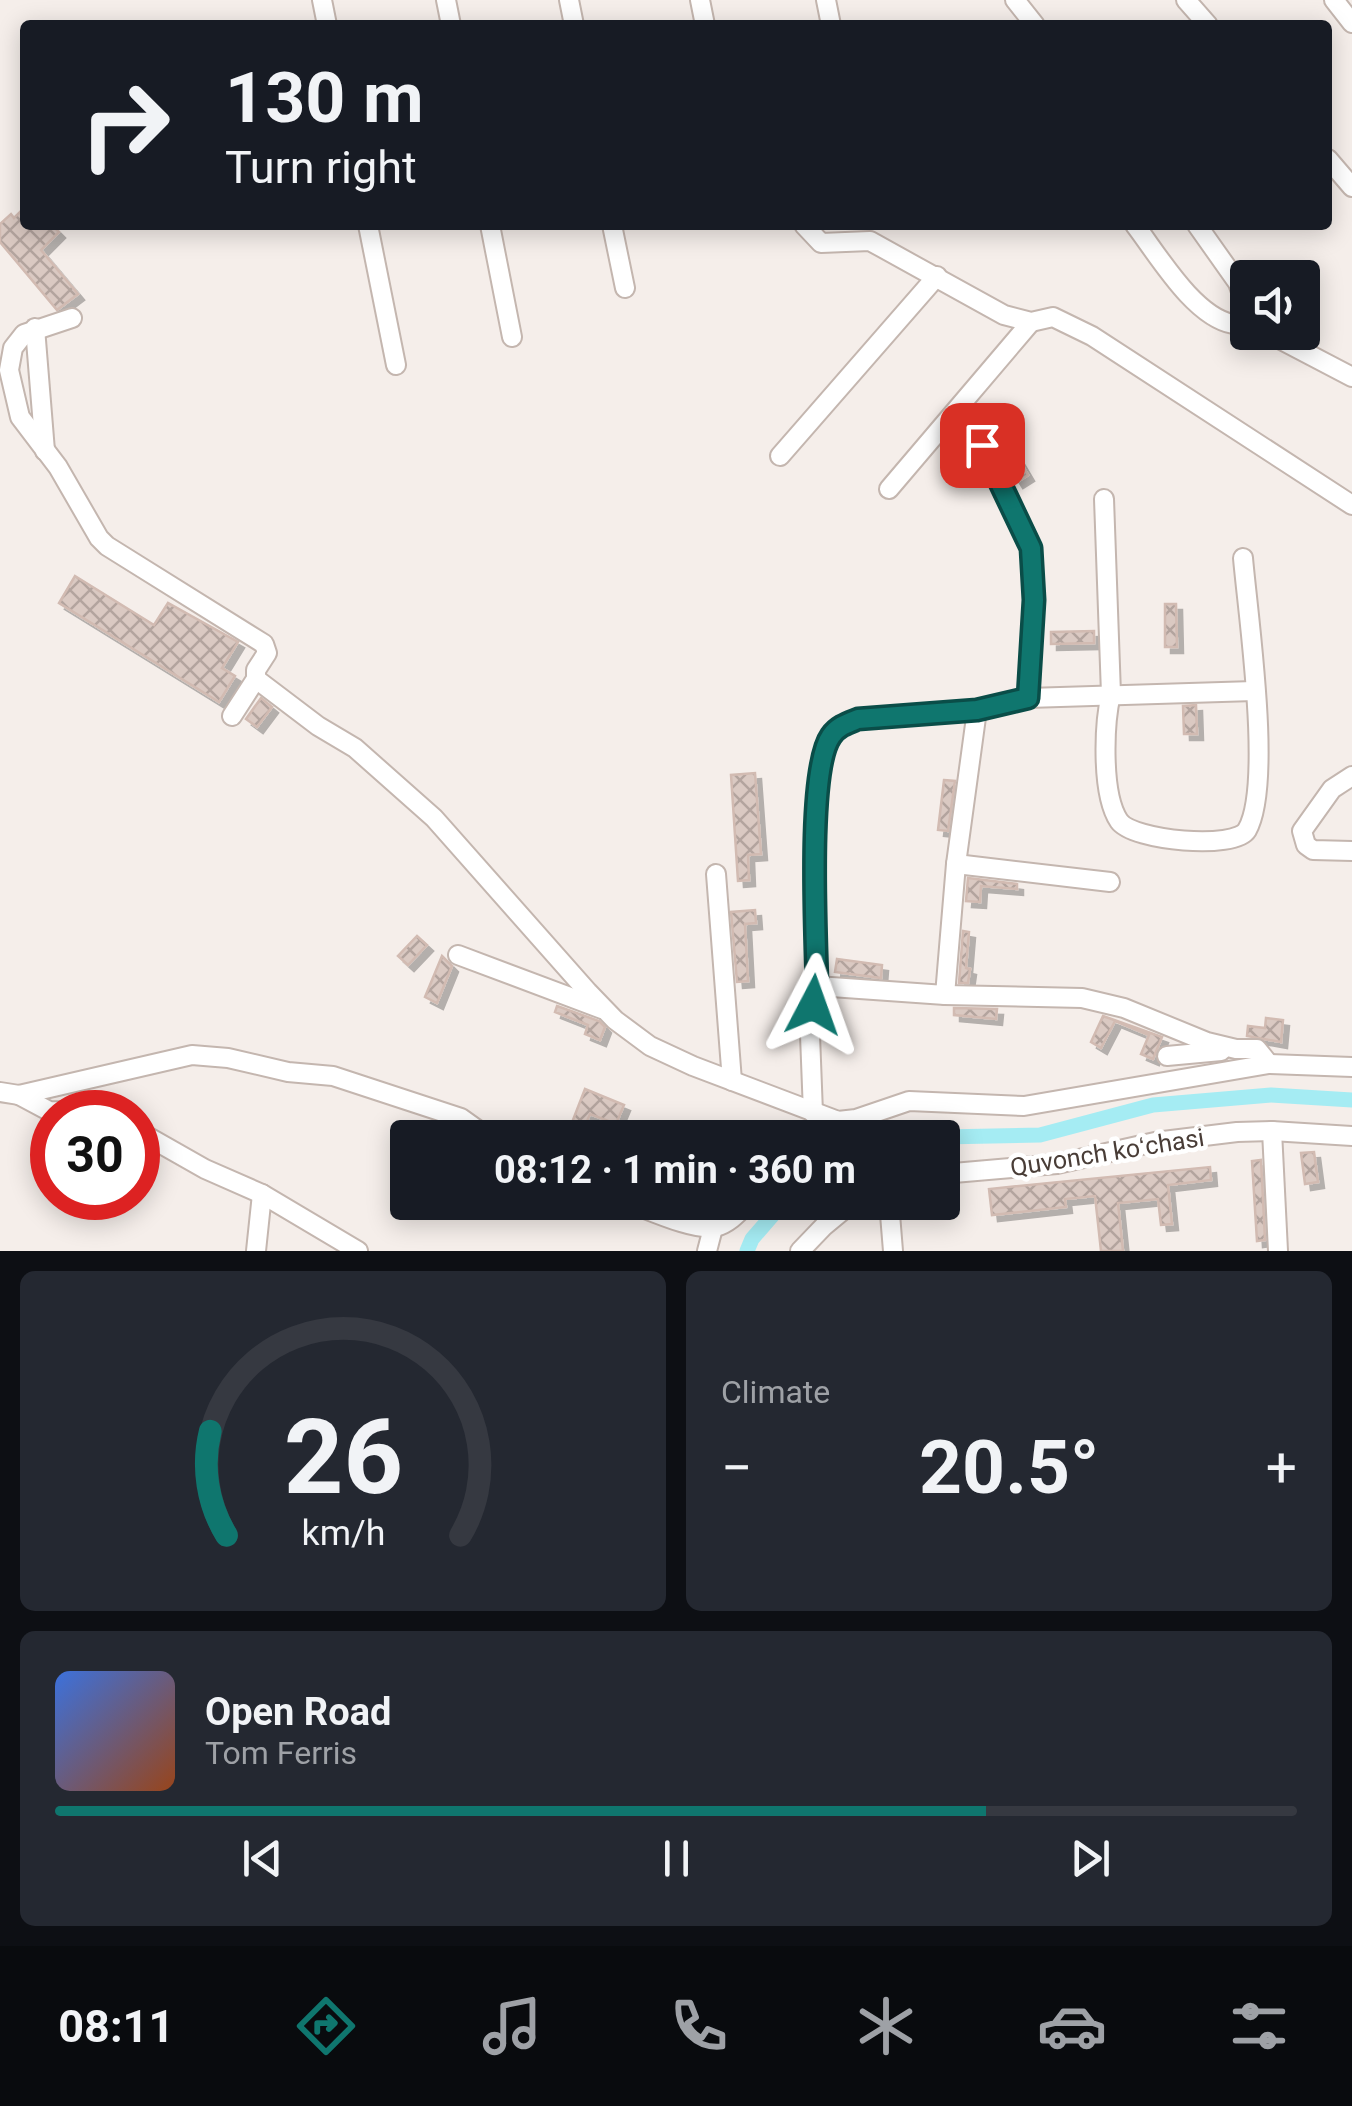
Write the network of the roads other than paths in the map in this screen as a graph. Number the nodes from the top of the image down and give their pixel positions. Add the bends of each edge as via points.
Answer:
1 (1014, 0) edge
2 (1186, 0) edge
3 (1334, 0) edge
4 (1031, 20) edge
5 (1204, 20) edge
6 (1352, 23) edge
7 (1332, 164) edge
8 (1352, 187) edge
9 (369, 230) edge
10 (491, 230) edge
11 (613, 230) edge
12 (809, 230) edge
13 (1138, 230) edge
14 (1201, 230) edge
15 (1230, 272) edge
16 (937, 276) junction
17 (625, 288) dead end
18 (72, 318) dead end
19 (1031, 322) junction
20 (1230, 323) edge
21 (35, 328) junction
22 (512, 336) dead end
23 (1300, 350) edge
24 (396, 365) dead end
25 (1352, 377) edge
26 (982, 445) dead end
27 (45, 451) junction
28 (780, 456) dead end
29 (888, 489) dead end
30 (1104, 499) dead end
31 (1352, 505) edge
32 (1243, 558) dead end
33 (256, 679) junction
34 (1254, 691) junction
35 (1111, 694) junction
36 (1028, 698) junction
37 (977, 710) junction
38 (232, 716) dead end
39 (1352, 776) edge
40 (1352, 851) edge
41 (956, 864) junction
42 (716, 874) dead end
43 (1110, 882) dead end
44 (458, 955) dead end
45 (817, 986) junction
46 (946, 995) junction
47 (607, 1012) junction
48 (1236, 1050) junction
49 (1167, 1056) dead end
50 (1269, 1064) junction
51 (1352, 1066) edge
52 (732, 1081) junction
53 (9, 1093) edge
54 (813, 1113) junction
55 (465, 1120) edge
56 (838, 1120) joint
57 (1272, 1131) junction
58 (1352, 1136) edge
59 (160, 1143) edge
60 (960, 1172) edge
61 (262, 1194) junction
62 (680, 1220) edge
63 (727, 1220) edge
64 (831, 1220) edge
65 (890, 1220) edge
66 (713, 1228) junction
67 (256, 1251) edge
68 (358, 1251) edge
69 (707, 1251) edge
70 (800, 1251) edge
71 (893, 1251) edge
72 (1278, 1251) edge

1 - 4 street
2 - 5 street
3 - 6 street
7 - 8 street
9 - 24 street
10 - 22 street
11 - 17 street
12 - 16 street via 821,243 870,241
13 - 20 street via 1188,294
14 - 15 street
16 - 19 street via 1004,316
16 - 28 street
18 - 21 street
19 - 29 street
19 - 31 street via 1052,317 1092,336
21 - 27 street
21 - 27 street via 13,348 9,370 20,417
23 - 25 street
26 - 36 street via 1031,548
27 - 33 street via 107,546 264,644
30 - 35 street
32 - 34 street
33 - 38 street
33 - 47 street via 355,748 434,818
34 - 35 street
34 - 35 street via 1260,766 1255,811 1246,834 1232,841 1159,838 1120,822 1104,754
35 - 36 street
36 - 37 street
37 - 41 street
37 - 45 street via 858,719 830,738 816,807
39 - 40 street via 1318,804 1302,830 1313,850
41 - 43 street
41 - 46 street
42 - 52 street
44 - 47 street
45 - 46 street
45 - 54 street via 810,1034
46 - 48 street via 1109,1003
47 - 52 street via 650,1046
48 - 49 street
48 - 50 street via 1257,1049
50 - 51 street
50 - 56 street via 1024,1106 910,1101
52 - 54 street
53 - 55 street via 192,1055 333,1076
54 - 56 street
57 - 58 street, Quvonch koʻchasi
57 - 60 street, Quvonch koʻchasi
57 - 72 street
59 - 61 street
61 - 67 street
61 - 68 street
62 - 66 street
63 - 66 street
64 - 70 street
65 - 71 street
66 - 69 street

